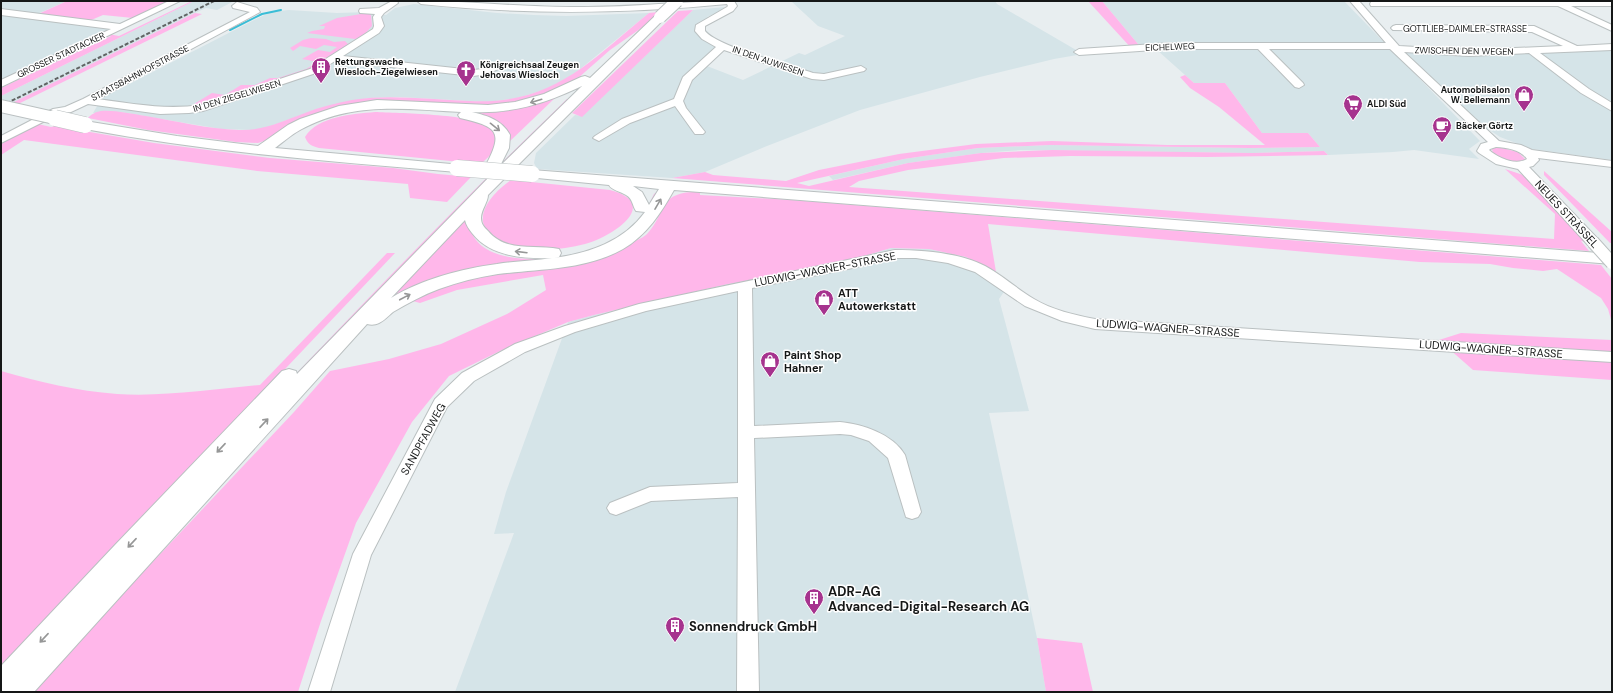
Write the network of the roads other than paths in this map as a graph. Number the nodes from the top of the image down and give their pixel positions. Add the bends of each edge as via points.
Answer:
1 (176, 1) edge
2 (421, 1) edge
3 (677, 1) edge
4 (729, 1) edge
5 (1354, 1) edge
6 (396, 2) edge
7 (1557, 3) junction
8 (1612, 3) edge
9 (1374, 4) dead end
10 (237, 5) dead end
11 (363, 10) dead end
12 (382, 11) junction
13 (1, 12) edge
14 (656, 22) junction
15 (120, 27) junction
16 (1396, 28) dead end
17 (1612, 28) edge
18 (722, 46) junction
19 (1261, 46) junction
20 (1612, 47) edge
21 (1394, 48) junction
22 (1577, 49) junction
23 (1079, 52) dead end
24 (1533, 52) junction
25 (334, 58) junction
26 (495, 68) dead end
27 (861, 69) dead end
28 (585, 80) junction
29 (1, 84) edge
30 (1299, 86) dead end
31 (87, 101) junction
32 (678, 101) junction
33 (1, 106) edge
34 (1612, 108) edge
35 (301, 131) junction
36 (699, 132) dead end
37 (599, 138) dead end
38 (1, 140) edge
39 (1496, 144) junction
40 (268, 152) junction
41 (1530, 157) junction
42 (333, 158) junction
43 (1612, 164) edge
44 (1521, 165) junction
45 (492, 167) junction
46 (599, 180) junction
47 (661, 185) junction
48 (485, 189) junction
49 (642, 208) junction
50 (1612, 259) edge
51 (1612, 263) edge
52 (745, 285) junction
53 (328, 353) junction
54 (1612, 357) edge
55 (746, 432) junction
56 (746, 490) junction
57 (616, 508) dead end
58 (912, 512) dead end
59 (1, 685) edge
60 (16, 692) edge
61 (319, 692) edge
62 (748, 692) edge

1 - 15 street, GROSSER STADTACKER
2 - 4 street via 472,7 574,10
3 - 14 main road, bridge
4 - 18 street, IN DEN AUWIESEN via 733,6 730,9 705,21 699,28 705,37
5 - 21 street
6 - 12 street
7 - 8 street
7 - 9 street
7 - 17 street
10 - 31 street, STAATSBAHNHOFSTRASSE via 238,8 256,12
11 - 12 street
12 - 25 street, IN DEN ZIEGELWIESEN via 377,17 379,26 376,31
13 - 15 street, GROSSER STADTACKER
14 - 28 main road via 637,34
14 - 48 main road
15 - 29 street, GROSSER STADTACKER
16 - 22 street, GOTTLIEB-DAIMLER-STRASSE via 1534,29
18 - 27 street, IN DEN AUWIESEN via 812,76 824,77
18 - 32 street, IN DEN AUWIESEN via 687,79
19 - 21 street, EICHELWEG
19 - 23 street, EICHELWEG via 1170,46
19 - 30 street
20 - 22 street, ZWISCHEN DEN WEGEN
21 - 24 street, ZWISCHEN DEN WEGEN via 1469,53
21 - 39 street
22 - 24 street, ZWISCHEN DEN WEGEN
24 - 34 street
25 - 26 street via 473,73
25 - 31 street, IN DEN ZIEGELWIESEN via 301,76 193,110 169,111
28 -> 40 main road via 549,97 516,106 488,109 377,104 339,110 293,128
28 - 45 main road
31 - 38 street, STAATSBAHNHOFSTRASSE via 67,110 57,111
32 - 36 street
32 - 37 street via 626,121
33 - 40 main road, bridge via 84,125
35 - 40 main road
35 - 42 main road via 299,142 304,147
35 -> 45 main road via 331,117 372,110 466,115 481,118 501,131 504,140
39 - 41 street via 1512,146
39 - 44 street via 1484,146 1488,156 1503,163
40 - 42 main road
41 - 43 street
41 - 44 street via 1529,164
42 - 46 main road, bridge
44 - 51 street, NEUES STRÄSSEL, bridge
45 -> 59 main road via 320,343
46 - 47 main road
46 - 49 main road via 634,192 641,199
47 - 49 main road
47 - 50 main road
53 -> 47 main road via 382,311 428,287 473,274 569,261 593,255 620,243 632,235 653,213
49 -> 48 main road via 624,230 597,244 573,252 536,254 511,251 491,242 473,223 474,210
48 - 53 main road
52 - 54 street, LUDWIG-WAGNER-STRASSE via 895,254 916,254 950,259 980,269 1030,302 1067,318 1095,324
52 - 55 street, LUDWIG-WAGNER-STRASSE
52 - 61 street, SANDPFADWEG via 644,307 570,329 520,348 468,377 441,403 362,554
60 -> 53 main road
55 - 56 street, LUDWIG-WAGNER-STRASSE
55 - 58 street via 840,428 852,429 875,437 896,455
56 - 57 street via 650,494
56 - 62 street, LUDWIG-WAGNER-STRASSE

